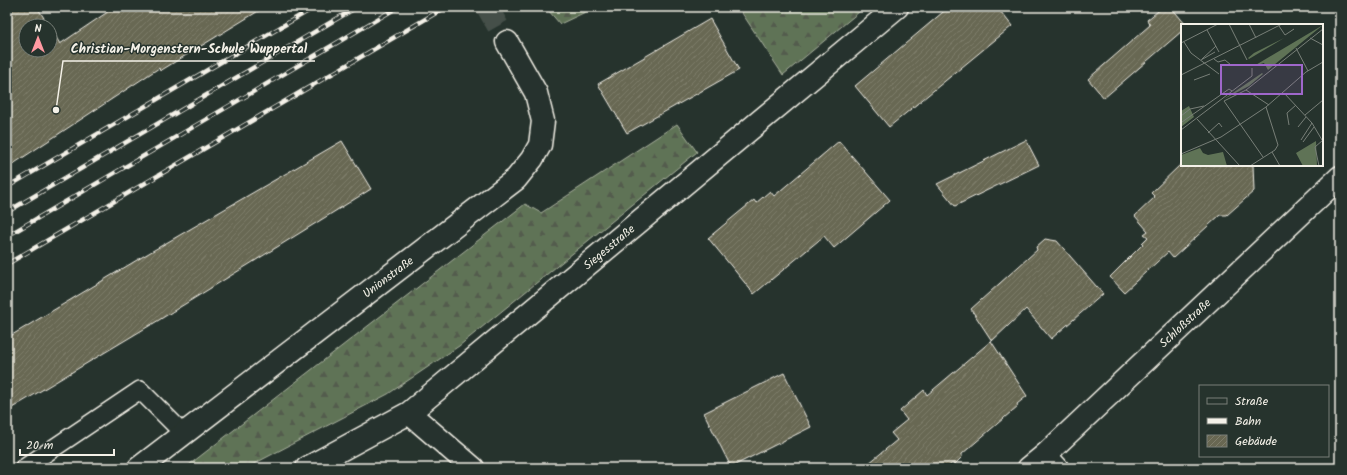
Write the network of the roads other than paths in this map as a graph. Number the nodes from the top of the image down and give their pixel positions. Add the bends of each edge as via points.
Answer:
1 (897, 7) edge
2 (507, 42) tunnel mouth
3 (1340, 177) edge
4 (409, 414) junction
5 (184, 434) junction
6 (1044, 464) edge
7 (24, 468) edge
8 (139, 468) edge
9 (307, 468) edge
10 (473, 468) edge

1 - 4 street, Siegesstraße
2 - 5 street, Unionstraße via 536,93 543,121 540,145 516,179
3 - 6 street, Schloßstraße
4 - 9 street, Siegesstraße
4 - 10 street
5 - 7 lane via 140,390
5 - 8 street, Unionstraße

